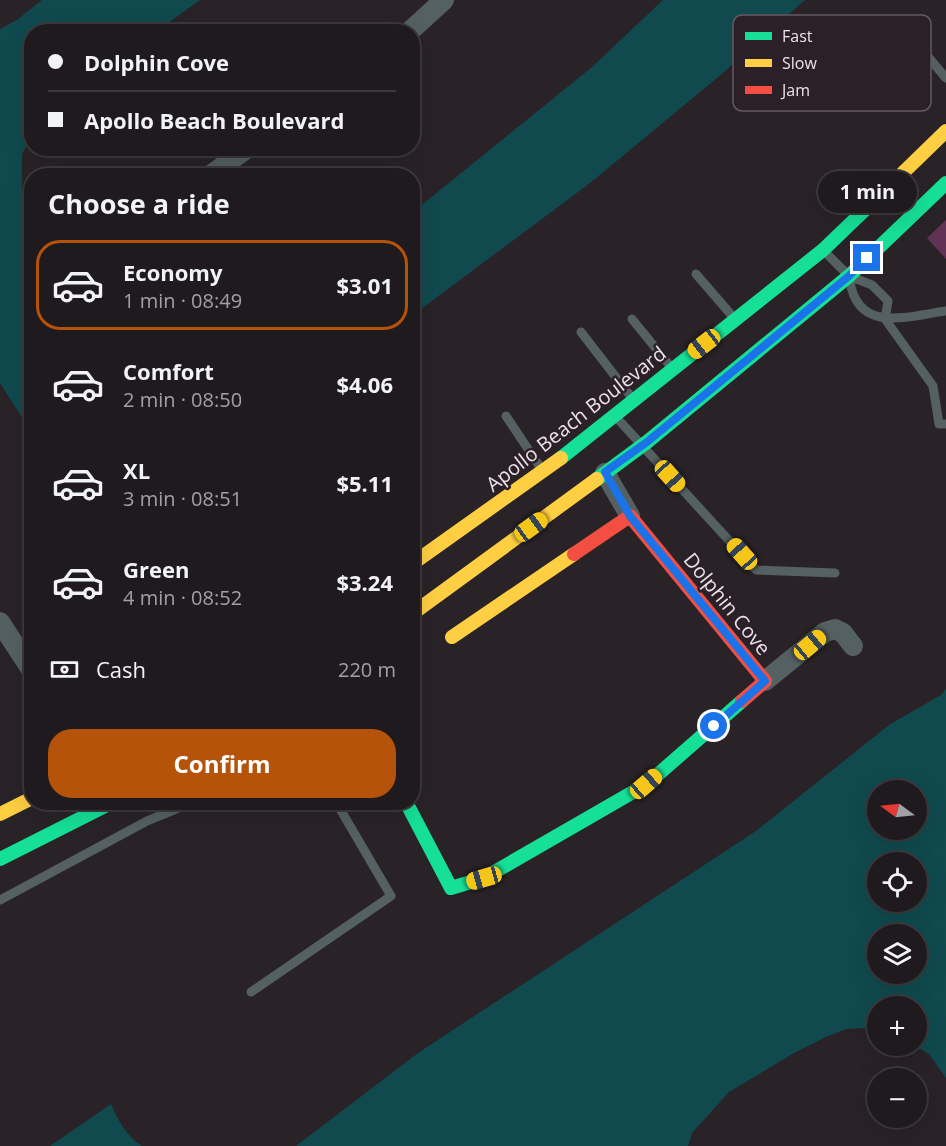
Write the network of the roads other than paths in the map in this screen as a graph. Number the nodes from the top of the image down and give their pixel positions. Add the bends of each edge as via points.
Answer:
1 (444, 0) edge
2 (418, 24) edge
3 (931, 60) edge
4 (946, 78) edge
5 (946, 131) edge
6 (237, 156) edge
7 (220, 168) edge
8 (946, 183) edge
9 (823, 250) junction
10 (696, 274) dead end
11 (849, 276) junction
12 (946, 311) edge
13 (632, 319) dead end
14 (885, 319) junction
15 (735, 320) junction
16 (581, 332) dead end
17 (673, 369) junction
18 (633, 400) junction
19 (506, 416) dead end
20 (614, 416) junction
21 (946, 424) edge
22 (642, 445) junction
23 (543, 472) junction
24 (605, 472) junction
25 (630, 516) junction
26 (420, 558) edge
27 (835, 573) dead end
28 (420, 608) edge
29 (0, 622) edge
30 (452, 637) dead end
31 (853, 646) dead end
32 (24, 659) edge
33 (765, 681) junction
34 (24, 802) edge
35 (98, 810) edge
36 (174, 810) edge
37 (341, 810) edge
38 (410, 810) edge
39 (0, 814) edge
40 (0, 860) edge
41 (0, 900) edge
42 (251, 992) dead end

1 - 2 street
3 - 4 lane
5 - 9 main road, Apollo Beach Boulevard
6 - 7 street
8 - 11 main road
9 - 11 lane
9 - 15 main road, Apollo Beach Boulevard
10 - 15 lane
11 - 14 lane via 853,297 869,314
11 - 14 lane via 872,285 888,301
11 - 22 main road
12 - 14 lane
13 - 17 lane
14 - 21 lane via 933,386 939,424
15 - 17 main road, Apollo Beach Boulevard
16 - 18 lane
17 - 18 main road, Apollo Beach Boulevard
18 - 20 main road, Apollo Beach Boulevard
19 - 23 lane
20 - 22 lane
20 - 23 main road, Apollo Beach Boulevard
22 - 24 main road
22 - 27 lane via 756,570
23 - 26 main road, Apollo Beach Boulevard
24 - 25 street
24 - 28 main road
25 - 30 main road
25 - 33 main road, Dolphin Cove
29 - 32 street
31 - 33 street via 835,628
33 - 38 main road, Dolphin Cove via 646,784 484,878 451,888
34 - 39 main road
35 - 40 main road
36 - 41 lane
37 - 42 lane via 391,896

